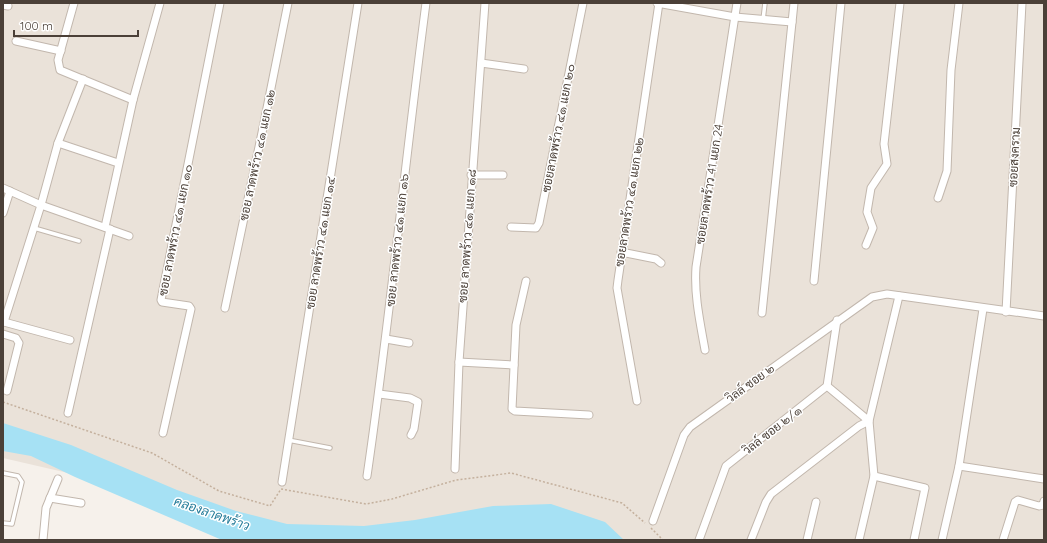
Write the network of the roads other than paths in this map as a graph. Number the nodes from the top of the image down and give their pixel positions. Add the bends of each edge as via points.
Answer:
1 (74, 3) edge
2 (160, 3) edge
3 (220, 3) edge
4 (288, 3) edge
5 (358, 3) edge
6 (426, 3) edge
7 (485, 3) edge
8 (583, 3) edge
9 (658, 3) edge
10 (737, 3) edge
11 (765, 3) edge
12 (794, 3) edge
13 (840, 3) edge
14 (900, 3) edge
15 (959, 3) edge
16 (1022, 3) edge
17 (735, 17) junction
18 (762, 20) junction
19 (792, 22) junction
20 (16, 41) dead end
21 (61, 51) junction
22 (481, 63) junction
23 (524, 69) dead end
24 (83, 79) junction
25 (133, 100) junction
26 (58, 143) junction
27 (118, 164) junction
28 (471, 175) junction
29 (503, 175) dead end
30 (6, 190) edge
31 (938, 198) dead end
32 (41, 206) junction
33 (3, 213) edge
34 (511, 226) dead end
35 (34, 228) junction
36 (108, 228) junction
37 (129, 236) dead end
38 (79, 241) dead end
39 (866, 245) dead end
40 (621, 252) junction
41 (660, 263) dead end
42 (526, 281) dead end
43 (814, 281) dead end
44 (899, 296) junction
45 (225, 308) dead end
46 (983, 309) junction
47 (1006, 312) junction
48 (762, 313) dead end
49 (1044, 316) edge
50 (837, 320) junction
51 (3, 324) edge
52 (3, 334) edge
53 (70, 340) dead end
54 (386, 340) junction
55 (409, 343) dead end
56 (705, 350) dead end
57 (459, 362) junction
58 (514, 365) junction
59 (827, 386) junction
60 (7, 391) dead end
61 (379, 394) junction
62 (637, 401) dead end
63 (68, 413) dead end
64 (589, 415) dead end
65 (869, 421) junction
66 (164, 433) dead end
67 (411, 435) dead end
68 (288, 440) junction
69 (330, 448) dead end
70 (959, 466) junction
71 (454, 468) dead end
72 (3, 473) edge
73 (367, 476) dead end
74 (874, 476) junction
75 (58, 479) dead end
76 (1044, 480) edge
77 (282, 482) dead end
78 (50, 498) junction
79 (1044, 501) edge
80 (816, 502) dead end
81 (81, 503) dead end
82 (653, 521) dead end
83 (3, 523) edge
84 (43, 540) edge
85 (698, 540) edge
86 (751, 540) edge
87 (807, 540) edge
88 (859, 540) edge
89 (914, 540) edge
90 (942, 540) edge
91 (1003, 540) edge

1 - 21 street
2 - 25 street
3 - 66 street, ซอย ลาดพร้าว ๔๑ แยก ๑๐ via 161,300 191,308
4 - 45 street, ซอย ลาดพร้าว ๔๑ แยก ๑๒
5 - 68 street, ซอย ลาดพร้าว ๔๑ แยก ๑๔
6 - 54 street, ซอย ลาดพร้าว ๔๑ แยก ๑๖
7 - 22 street, ซอย ลาดพร้าว ๔๑ แยก ๑๘
8 - 34 street, ซอยลาดพร้าว ๔๑ แยก ๒๐ via 539,223 536,228
9 - 17 street
9 - 40 street, ซอยลาดพร้าว ๔๑ แยก ๒๒
10 - 17 street, ซอยลาดพร้าว 41 แยก 24
11 - 18 lane
12 - 19 street
13 - 43 street
14 - 39 street via 884,144 887,164 871,188 867,212 873,228
15 - 31 street via 951,70 947,171
16 - 47 street, ซอยสงคราม
17 - 18 street
17 - 56 street, ซอยลาดพร้าว 41 แยก 24 via 696,267 696,304
18 - 19 street
19 - 48 street
20 - 21 street
21 - 24 street via 58,64 60,70
22 - 23 street
22 - 28 street, ซอย ลาดพร้าว ๔๑ แยก ๑๘
24 - 25 street
24 - 26 street
25 - 27 street
26 - 27 street
26 - 32 street
27 - 36 street
28 - 29 street
28 - 57 street, ซอย ลาดพร้าว ๔๑ แยก ๑๘
30 - 32 street
30 - 33 street
32 - 35 street
32 - 36 street
35 - 38 lane
35 - 51 street
36 - 37 street
36 - 63 street
40 - 41 street via 656,259
40 - 62 street, ซอยลาดพร้าว ๔๑ แยก ๒๒ via 617,288
42 - 58 street via 516,325
44 - 46 street, วิลล์ ซอย ๒
44 - 50 street, วิลล์ ซอย ๒ via 878,294
44 - 65 street
46 - 47 street, วิลล์ ซอย ๒
46 - 70 street
47 - 49 street, วิลล์ ซอย ๒
50 - 59 street
50 - 82 street, วิลล์ ซอย ๒ via 686,430
51 - 53 street
52 - 60 street via 16,338 19,343
54 - 55 street
54 - 61 street, ซอย ลาดพร้าว ๔๑ แยก ๑๖
57 - 58 street
57 - 71 street, ซอย ลาดพร้าว ๔๑ แยก ๑๘
58 - 64 street via 513,410
59 - 65 street
59 - 85 street, วิลล์ ซอย ๒/๑ via 726,466
61 - 67 street via 410,398 418,402
61 - 73 street, ซอย ลาดพร้าว ๔๑ แยก ๑๖
65 - 74 street
65 - 86 street via 771,494
68 - 69 lane
68 - 77 street, ซอย ลาดพร้าว ๔๑ แยก ๑๔
70 - 76 street
70 - 90 street
72 - 83 lane via 18,476 22,482 12,524
74 - 88 street
74 - 89 street via 925,488
75 - 78 street
78 - 81 street
78 - 84 street via 46,508
79 - 91 street via 1043,505 1039,506 1018,500 1015,502
80 - 87 street

